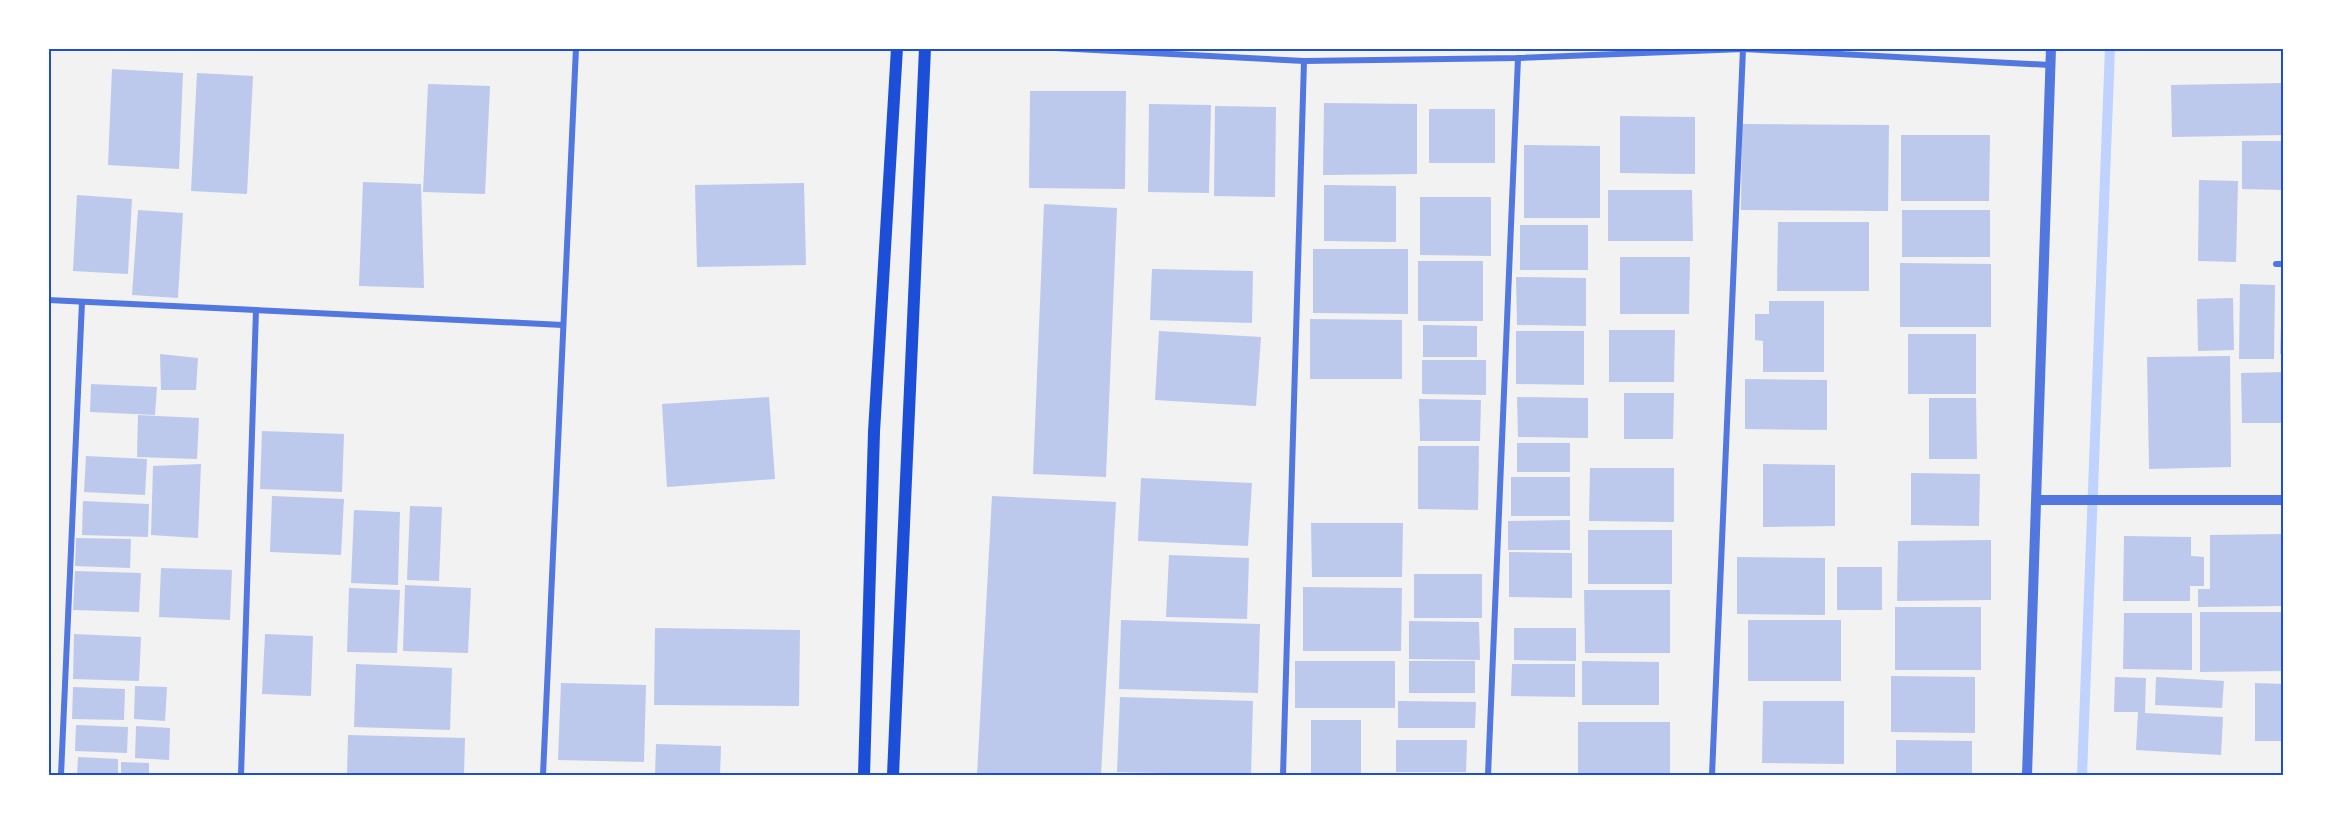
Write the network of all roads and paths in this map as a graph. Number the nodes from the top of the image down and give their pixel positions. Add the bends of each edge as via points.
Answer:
1 (576, 48) edge
2 (897, 48) edge
3 (925, 48) edge
4 (1056, 48) edge
5 (2051, 48) edge
6 (1743, 49) edge
7 (1518, 58) junction
8 (1304, 61) junction
9 (2050, 65) junction
10 (2276, 264) dead end
11 (2284, 264) edge
12 (48, 300) edge
13 (82, 302) junction
14 (256, 310) junction
15 (563, 325) junction
16 (2038, 500) junction
17 (2284, 500) edge
18 (61, 775) edge
19 (241, 775) edge
20 (543, 775) edge
21 (864, 775) edge
22 (892, 775) edge
23 (1283, 775) edge
24 (1488, 775) edge
25 (1712, 775) edge
26 (2027, 775) edge

1 - 15 street
2 - 21 main road via 874,432
3 - 22 main road
4 - 8 street
5 - 9 street
6 - 7 street
6 - 9 street
6 - 25 street
7 - 8 street
7 - 24 street
8 - 23 street
9 - 16 street
10 - 11 street
12 - 13 street
13 - 14 street
13 - 18 street
14 - 15 street
14 - 19 street
15 - 20 street
16 - 17 street
16 - 26 street

